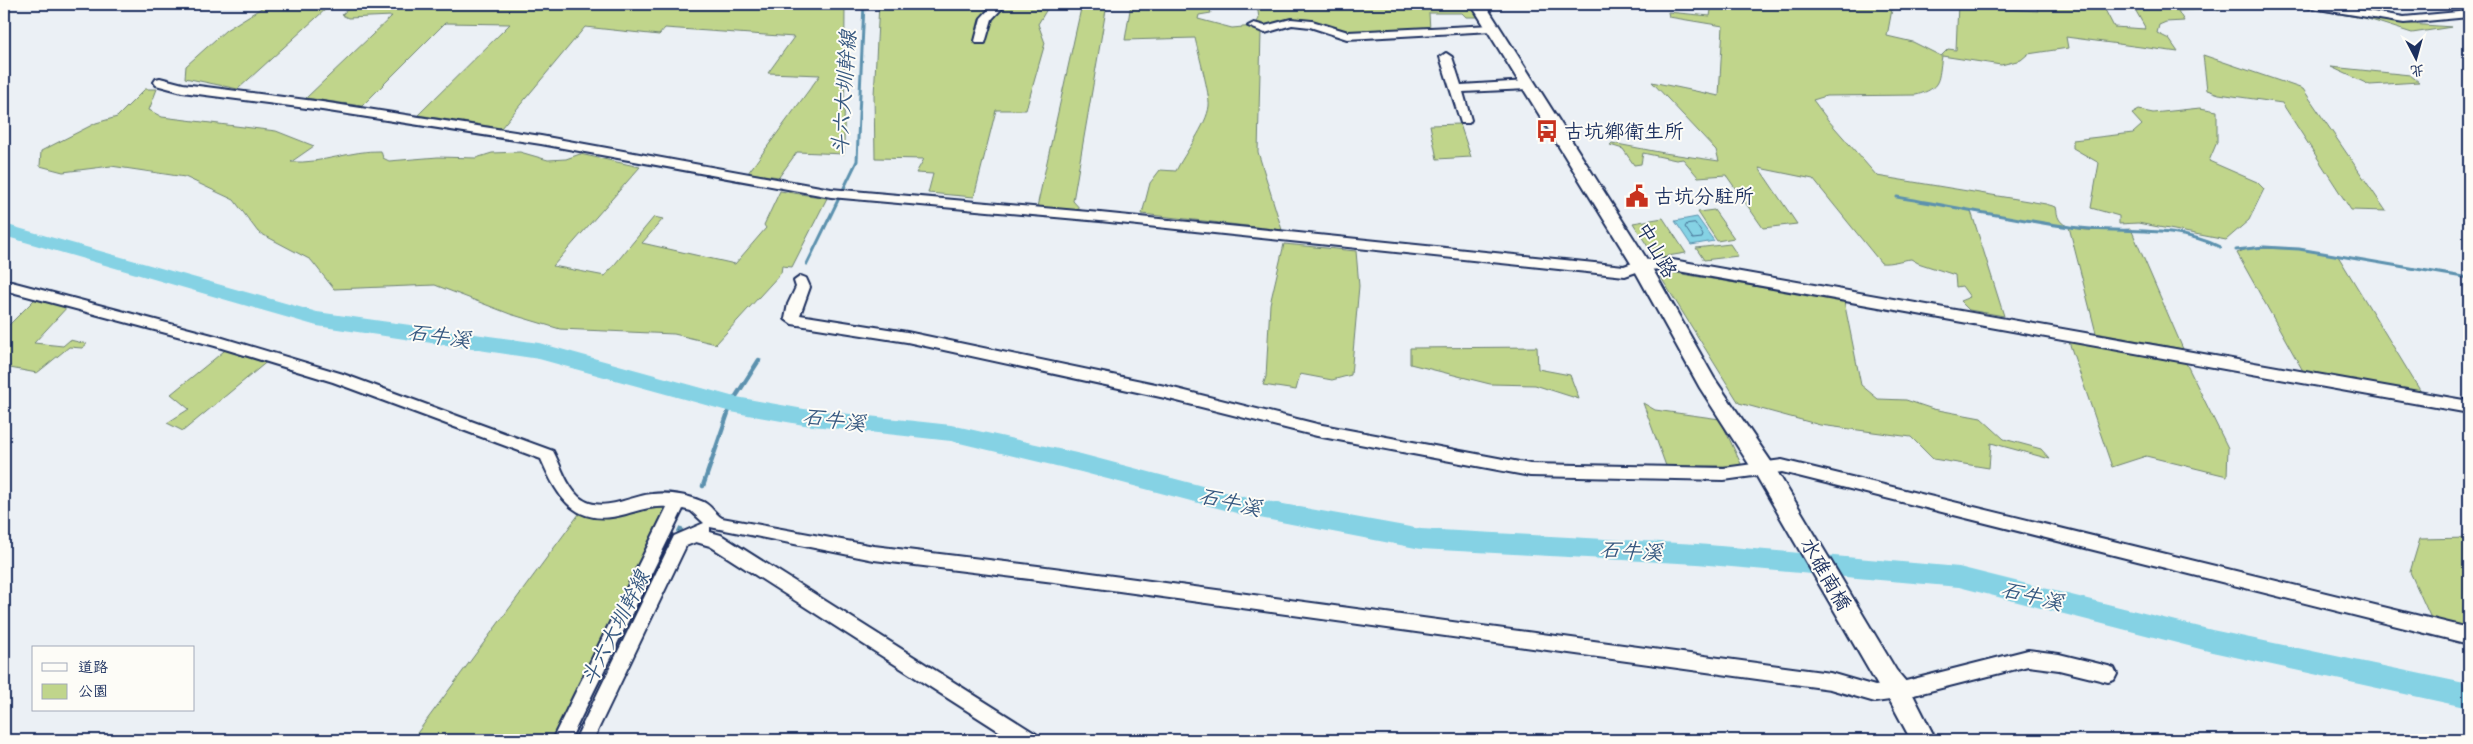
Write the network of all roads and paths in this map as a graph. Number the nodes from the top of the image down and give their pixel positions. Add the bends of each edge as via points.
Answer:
1 (1000, 4) edge
2 (1478, 4) edge
3 (2306, 4) edge
4 (2469, 14) edge
5 (1254, 26) dead end
6 (1492, 28) junction
7 (981, 41) dead end
8 (1446, 57) dead end
9 (160, 82) dead end
10 (1528, 85) junction
11 (1456, 89) junction
12 (1465, 120) dead end
13 (1641, 265) junction
14 (801, 281) dead end
15 (4, 285) edge
16 (2469, 407) edge
17 (1764, 469) junction
18 (677, 504) junction
19 (710, 519) junction
20 (695, 535) junction
21 (2469, 636) edge
22 (2108, 674) dead end
23 (1892, 684) junction
24 (561, 740) edge
25 (584, 740) edge
26 (1029, 740) edge
27 (1924, 740) edge

1 - 7 street via 987,18
2 - 6 main road, 中山路
3 - 4 street via 2404,20
5 - 6 street via 1265,30 1291,22 1312,24 1347,36
6 - 10 main road, 中山路
8 - 11 street
9 - 13 street via 182,88 540,140 838,193 1625,271
10 - 11 street
10 - 13 main road, 中山路
11 - 12 street
13 - 16 street via 1667,264 1787,284
13 - 17 main road, 中山路 via 1707,383
14 - 17 street via 803,287 792,319 939,344 1165,392 1317,430 1530,470 1724,474
15 - 18 street via 216,341 338,378 547,455 560,485 572,502 580,507 596,511 618,509 657,500
17 - 21 street via 1782,466
17 - 23 main road, 水碓南橋
18 - 19 street via 696,506
18 - 24 street
19 - 20 street
19 - 23 street via 874,553 1820,680 1875,694
20 - 25 street via 680,540
20 - 26 street via 715,540
22 - 23 street via 2028,658
23 - 27 main road, 水碓南橋

